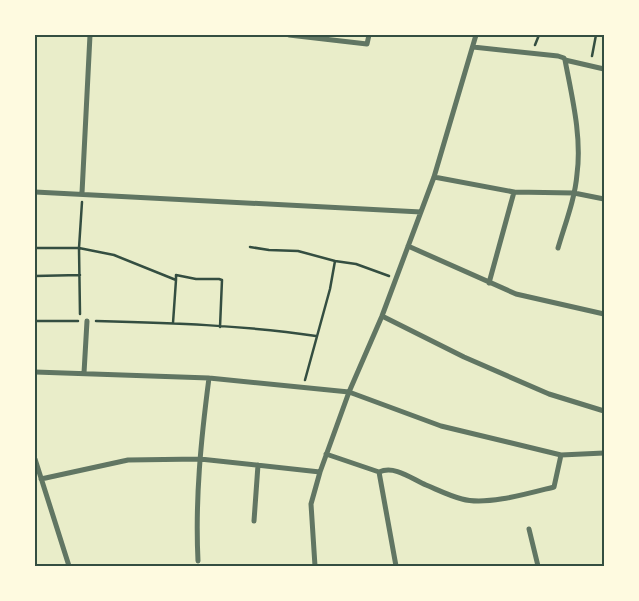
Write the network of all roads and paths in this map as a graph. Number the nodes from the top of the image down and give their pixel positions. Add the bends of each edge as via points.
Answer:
1 (90, 35) edge
2 (289, 35) edge
3 (369, 35) edge
4 (476, 35) edge
5 (596, 35) edge
6 (473, 46) junction
7 (566, 60) junction
8 (590, 65) junction
9 (604, 69) edge
10 (434, 177) junction
11 (35, 192) edge
12 (514, 192) junction
13 (82, 193) junction
14 (574, 193) junction
15 (604, 199) edge
16 (421, 212) junction
17 (408, 246) junction
18 (250, 247) dead end
19 (35, 248) edge
20 (79, 248) junction
21 (558, 248) dead end
22 (335, 261) junction
23 (80, 275) junction
24 (35, 276) edge
25 (396, 279) junction
26 (176, 280) junction
27 (489, 283) junction
28 (604, 314) edge
29 (382, 316) junction
30 (35, 321) edge
31 (87, 321) joint
32 (173, 323) junction
33 (220, 327) junction
34 (316, 336) junction
35 (35, 372) edge
36 (84, 373) junction
37 (208, 378) junction
38 (303, 386) junction
39 (350, 392) junction
40 (604, 411) edge
41 (604, 453) edge
42 (326, 454) junction
43 (561, 455) junction
44 (35, 459) edge
45 (200, 459) junction
46 (258, 465) junction
47 (320, 472) junction
48 (379, 472) junction
49 (42, 479) junction
50 (254, 521) dead end
51 (529, 529) dead end
52 (198, 561) dead end
53 (69, 566) edge
54 (315, 566) edge
55 (396, 566) edge
56 (538, 566) edge

1 - 13 street
2 - 3 street via 367,44
4 - 6 street
5 - 8 path
6 - 7 street via 558,56
6 - 10 street
7 - 8 street
7 - 14 street via 579,159
8 - 9 street
10 - 12 street
10 - 16 street
11 - 13 street
12 - 14 street
12 - 27 street
13 - 16 street
13 - 20 path
14 - 15 street
14 - 21 street
16 - 17 street
17 - 25 street
17 - 27 street
18 - 22 path via 298,251
19 - 20 path
20 - 23 path
20 - 26 path via 114,255
22 - 25 path via 356,264
22 - 34 path
23 - 24 path
23 - 30 path via 80,321
25 - 29 street
26 - 32 path
26 - 33 path via 176,275 222,280
27 - 28 street via 516,294
29 - 39 street
29 - 40 street via 548,394
31 - 32 path
31 - 36 street
32 - 33 path
33 - 34 path
34 - 38 path
35 - 36 street
36 - 37 street
37 - 38 street
37 - 45 street
38 - 39 street
39 - 42 street
39 - 43 street via 441,426
41 - 43 street
42 - 47 street
42 - 48 street
43 - 48 street via 554,488 480,502 464,500 401,473
44 - 49 street
45 - 46 street
45 - 49 street via 128,460
45 - 52 street via 196,523
46 - 47 street
46 - 50 street
47 - 54 street via 311,504
48 - 55 street
49 - 53 street
51 - 56 street

